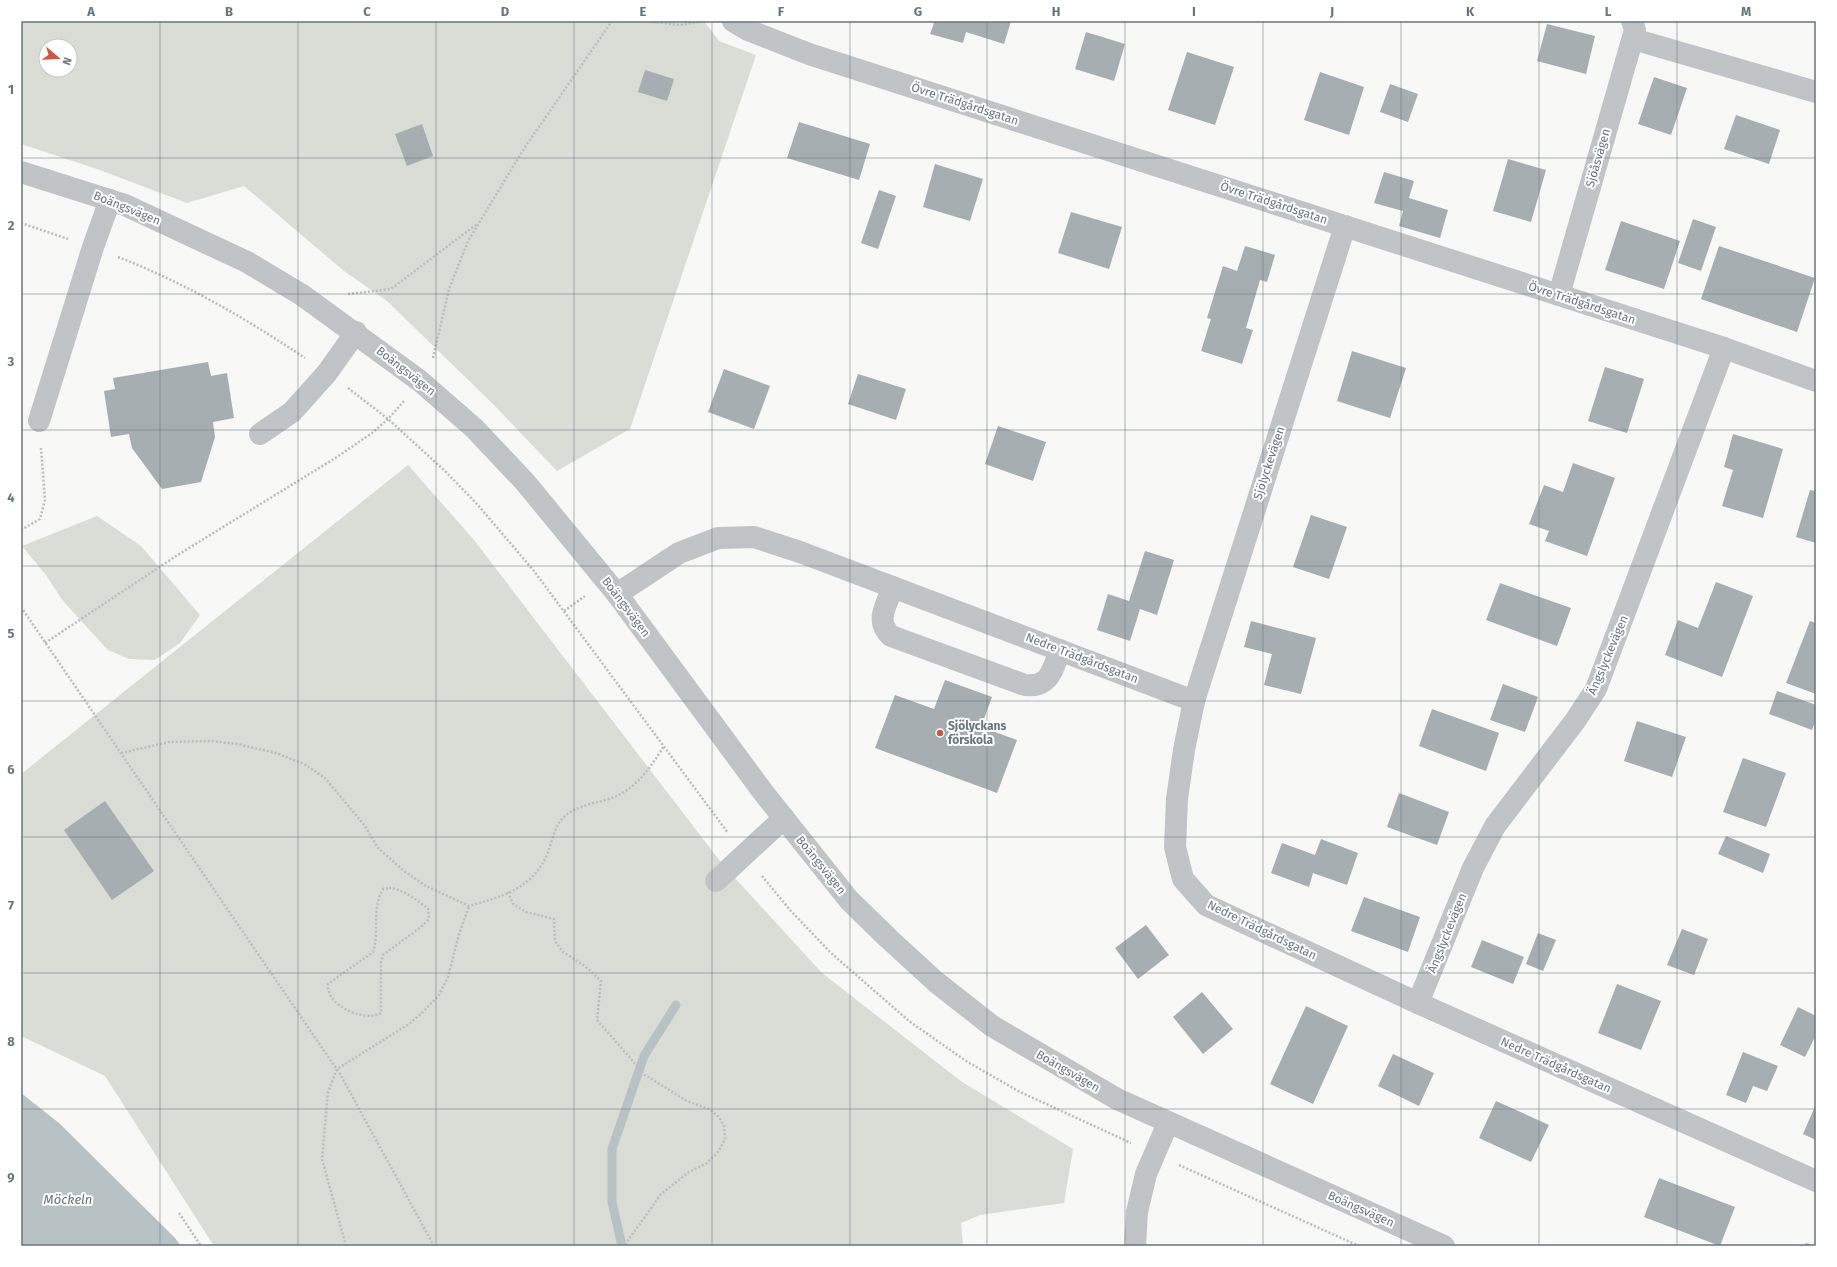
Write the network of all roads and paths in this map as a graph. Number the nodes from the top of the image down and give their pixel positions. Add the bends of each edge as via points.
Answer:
1 (612, 21) edge
2 (645, 21) edge
3 (705, 21) edge
4 (734, 21) edge
5 (1632, 30) edge
6 (1816, 92) edge
7 (21, 172) edge
8 (110, 200) junction
9 (479, 222) junction
10 (21, 223) edge
11 (1344, 226) junction
12 (93, 247) junction
13 (1559, 295) junction
14 (330, 314) junction
15 (356, 332) junction
16 (1724, 348) junction
17 (327, 373) junction
18 (420, 381) junction
19 (1816, 381) edge
20 (388, 419) junction
21 (39, 421) joint
22 (260, 434) dead end
23 (21, 530) edge
24 (893, 587) junction
25 (617, 594) junction
26 (21, 607) edge
27 (45, 643) junction
28 (1060, 650) junction
29 (1194, 701) junction
30 (664, 746) junction
31 (121, 753) junction
32 (784, 818) junction
33 (744, 854) junction
34 (716, 881) dead end
35 (508, 892) junction
36 (469, 906) junction
37 (367, 955) joint
38 (1418, 1003) junction
39 (337, 1069) junction
40 (1168, 1123) junction
41 (1155, 1154) junction
42 (1816, 1181) edge
43 (179, 1213) dead end
44 (201, 1246) edge
45 (346, 1246) edge
46 (434, 1246) edge
47 (624, 1246) edge
48 (1135, 1246) edge
49 (1359, 1246) edge
50 (1444, 1246) edge

1 - 9 path via 524,147
2 - 3 path via 680,25
4 - 11 street, Övre Trädgårdsgatan via 748,30 809,54
5 - 6 street
5 - 13 street, Sjöåsvägen
7 - 8 street, Boängsvägen
8 - 12 street
8 - 14 street, Boängsvägen via 182,230 247,262 302,294
9 - 14 path via 391,289 348,294
9 - 18 path via 468,241 449,289 433,361
10 - 12 path
11 - 13 street, Övre Trädgårdsgatan
11 - 29 street, Sjölyckevägen
12 - 17 path via 156,272 215,302
12 - 21 street
13 - 16 street, Övre Trädgårdsgatan
14 - 15 street, Boängsvägen
15 - 17 street
15 - 18 street, Boängsvägen
16 - 19 street, Övre Trädgårdsgatan
16 - 38 street, Ängslyckevägen via 1596,689 1575,721 1495,826 1473,868
17 - 20 path
17 - 22 street via 292,412
18 - 20 path
18 - 25 street, Boängsvägen via 474,428 525,482
20 - 27 path via 337,457 176,556
20 - 30 path via 446,471 534,571
21 - 23 path via 45,500 40,519
24 - 25 street, Nedre Trädgårdsgatan via 754,537 718,538 679,553
24 - 28 street, Nedre Trädgårdsgatan
24 - 28 street via 882,623 890,636 1025,685 1035,686 1045,682 1052,673
25 - 32 street, Boängsvägen
26 - 27 path
27 - 31 path
28 - 29 street, Nedre Trädgårdsgatan
29 - 38 street, Nedre Trädgårdsgatan via 1177,799 1175,847 1183,879 1206,905
30 - 33 path
30 - 35 path via 653,763 624,792 572,810 561,819 542,867 524,885
31 - 36 path via 169,742 212,740 276,754 304,764 325,778 365,826 378,848 404,871 426,886
31 - 39 path
32 - 33 street
32 - 40 street, Boängsvägen via 849,900 942,987 992,1026 1117,1099
33 - 34 street
33 - 41 path via 790,910 831,953 909,1021 966,1062 1018,1091
35 - 36 path
35 - 47 path via 513,904 526,912 554,919 555,941 563,952 585,966 601,981 597,1020 629,1058 645,1075 687,1101 709,1109 719,1117 724,1126 725,1139 718,1152 708,1163 689,1172 661,1194
36 - 39 path via 458,934 448,977 439,995 409,1024
37 - 37 path via 373,952 375,946 376,903 383,889 395,888 428,909 430,915 426,924 383,955 381,1013 370,1017 362,1016 334,1002 328,990 328,984 332,980
38 - 42 street, Nedre Trädgårdsgatan
39 - 45 path via 328,1092 322,1159
39 - 46 path
40 - 41 street
40 - 50 street, Boängsvägen
41 - 48 street via 1146,1174 1137,1212
41 - 49 path
43 - 44 path

